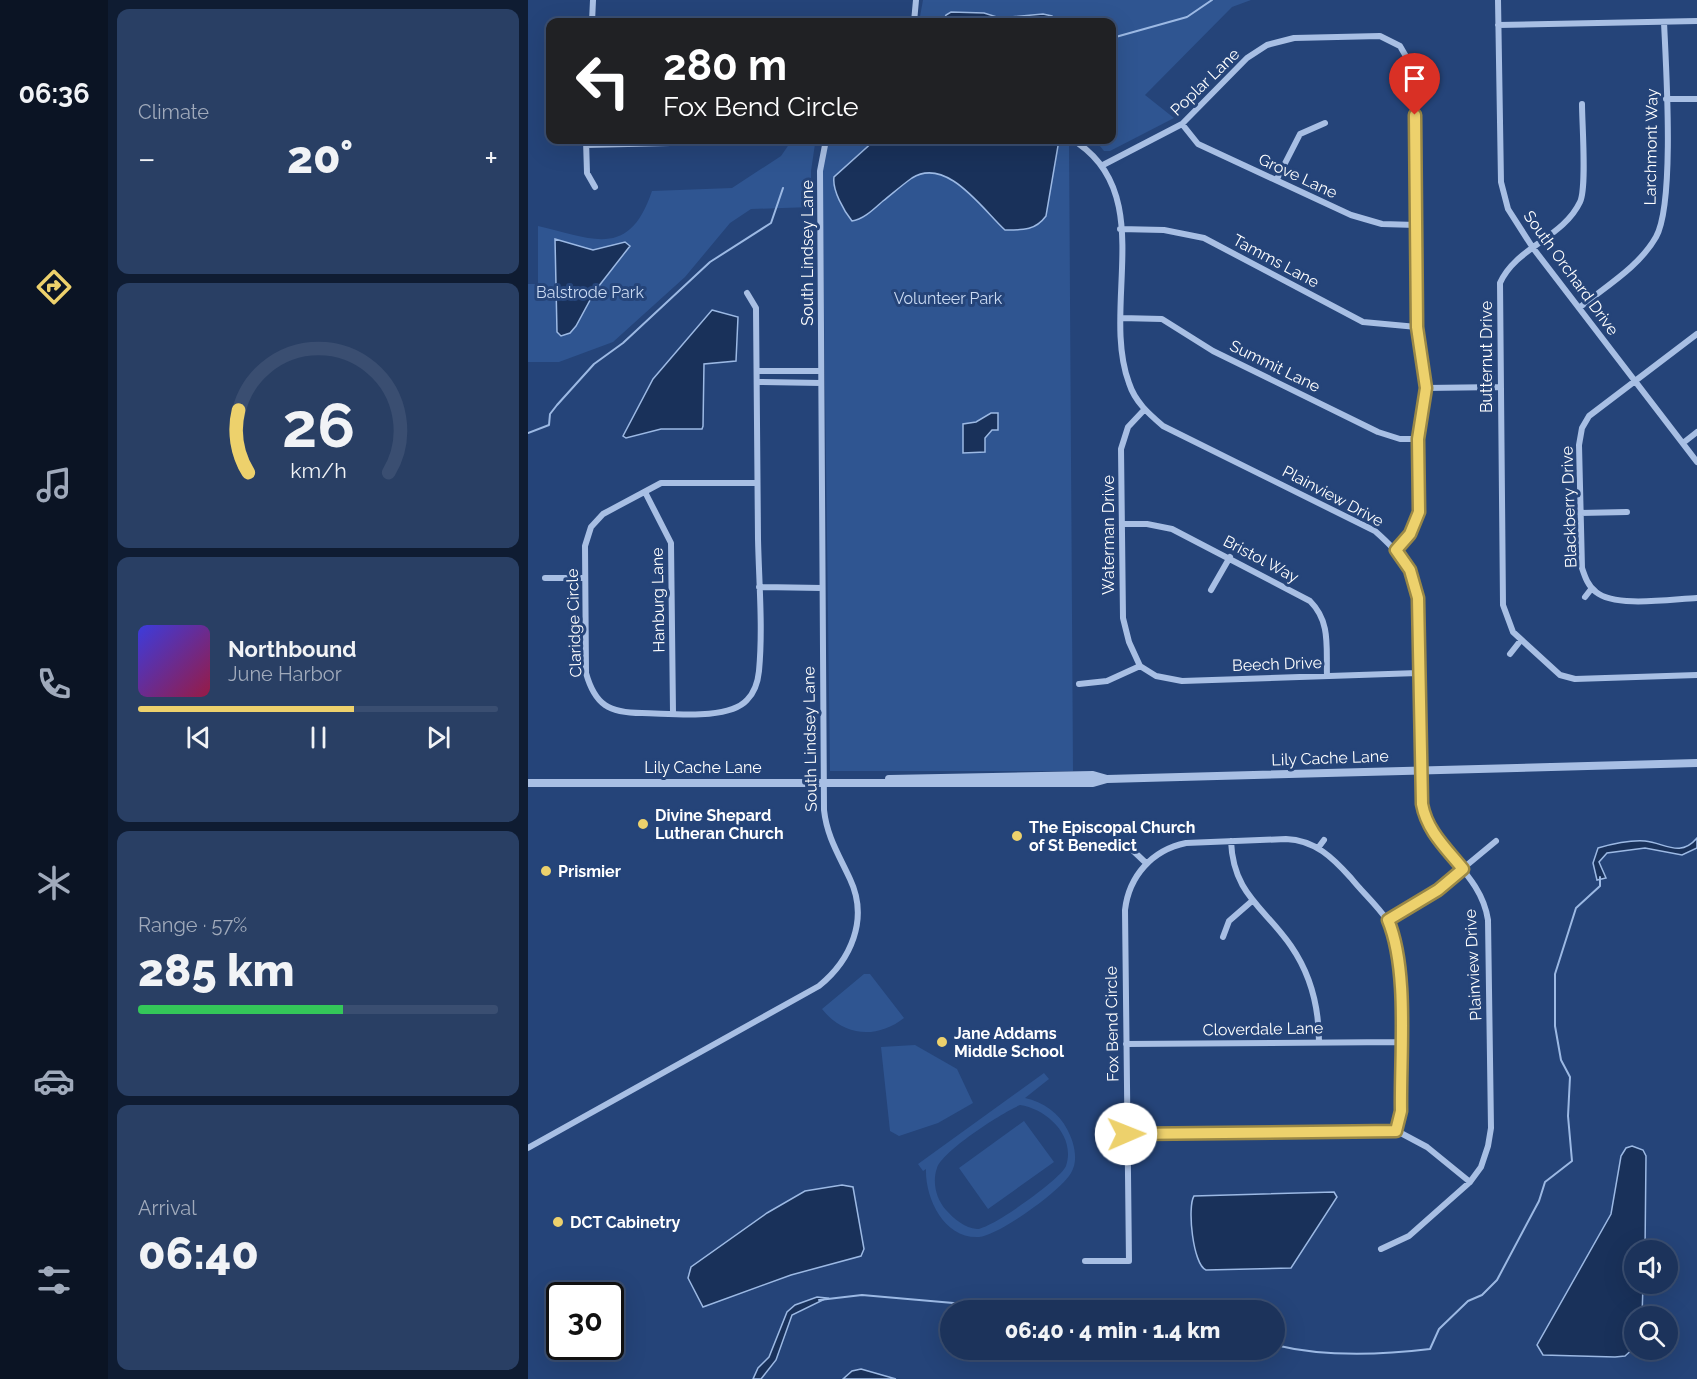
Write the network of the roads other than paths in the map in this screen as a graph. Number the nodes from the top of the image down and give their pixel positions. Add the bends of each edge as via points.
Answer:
1 (593, 0) edge
2 (916, 0) edge
3 (1498, 0) edge
4 (592, 18) edge
5 (914, 18) edge
6 (1697, 21) edge
7 (1664, 22) junction
8 (1498, 25) junction
9 (1666, 99) junction
10 (1697, 99) edge
11 (1582, 104) dead end
12 (1325, 123) dead end
13 (1182, 124) junction
14 (586, 144) edge
15 (825, 144) edge
16 (1079, 144) dead end
17 (1103, 165) junction
18 (1276, 179) junction
19 (595, 188) dead end
20 (1416, 225) junction
21 (1120, 229) junction
22 (1533, 248) junction
23 (747, 293) dead end
24 (1579, 308) junction
25 (1121, 318) junction
26 (1417, 327) junction
27 (1697, 334) edge
28 (757, 371) junction
29 (820, 371) junction
30 (1634, 380) junction
31 (757, 382) junction
32 (820, 382) junction
33 (1500, 387) junction
34 (1426, 388) junction
35 (1144, 410) junction
36 (1697, 432) edge
37 (1418, 439) junction
38 (1683, 443) junction
39 (1697, 462) edge
40 (758, 483) junction
41 (645, 492) junction
42 (1627, 512) dead end
43 (1580, 513) junction
44 (1122, 524) junction
45 (1396, 550) junction
46 (1230, 557) junction
47 (545, 578) dead end
48 (585, 578) junction
49 (759, 587) junction
50 (822, 588) junction
51 (1592, 588) junction
52 (1211, 590) dead end
53 (1585, 597) dead end
54 (1697, 598) edge
55 (1521, 640) junction
56 (1510, 654) dead end
57 (1140, 666) junction
58 (1418, 673) junction
59 (1697, 675) edge
60 (1327, 676) junction
61 (1079, 684) dead end
62 (673, 713) junction
63 (1697, 763) edge
64 (1420, 771) junction
65 (824, 781) junction
66 (528, 783) edge
67 (1324, 840) dead end
68 (1231, 841) junction
69 (1496, 841) dead end
70 (1128, 846) dead end
71 (1318, 848) junction
72 (1146, 863) junction
73 (1463, 869) junction
74 (1252, 901) junction
75 (1388, 920) junction
76 (1223, 936) dead end
77 (1319, 1042) junction
78 (1400, 1042) junction
79 (1126, 1044) junction
80 (1396, 1131) junction
81 (1126, 1134) junction
82 (528, 1148) edge
83 (1470, 1182) junction
84 (1381, 1249) dead end
85 (1085, 1262) dead end

1 - 4 street
2 - 5 street
3 - 8 street, South Orchard Drive
6 - 7 street
7 - 8 street
7 - 9 street, Larchmont Way
8 - 22 street, South Orchard Drive via 1501,182 1508,209
9 - 10 street
9 - 24 street, Larchmont Way via 1666,205 1657,236 1637,263
11 - 22 street, Butternut Drive via 1582,200 1568,222
12 - 18 street via 1300,134
13 - 17 street, Poplar Lane
13 - 18 street, Grove Lane via 1197,144
13 - 20 street, Poplar Lane via 1247,58 1267,45 1294,38 1380,36 1400,46 1415,72
14 - 19 street via 586,173
15 - 29 street, South Lindsey Lane via 820,171
16 - 17 street, Plainview Drive
17 - 21 street, Plainview Drive via 1117,194
18 - 20 street, Grove Lane via 1351,215 1382,224
20 - 26 street
21 - 25 street, Plainview Drive
21 - 26 street, Tamms Lane via 1164,230 1204,238 1363,322
22 - 24 street, South Orchard Drive
22 - 33 street, Butternut Drive via 1506,270 1500,284
23 - 28 street, Claridge Circle via 756,308
24 - 30 street, South Orchard Drive
25 - 35 street, Plainview Drive via 1123,361 1129,384
25 - 37 street, Summit Lane via 1162,319 1213,351 1378,432
26 - 34 street
27 - 30 street, Blackberry Drive
28 - 29 street
28 - 31 street, Claridge Circle
29 - 32 street, South Lindsey Lane
30 - 38 street, South Orchard Drive
30 - 43 street, Blackberry Drive via 1589,416 1582,428
31 - 32 street
31 - 40 street, Claridge Circle
32 - 50 street, South Lindsey Lane
33 - 34 street
33 - 55 street, Butternut Drive via 1503,605 1513,632
34 - 37 street
35 - 44 street, Waterman Drive via 1122,440
35 - 45 street, Plainview Drive via 1163,426 1375,531
36 - 38 street
37 - 45 street via 1419,512 1410,534
38 - 39 street, South Orchard Drive
40 - 41 street, Claridge Circle via 661,483
40 - 49 street, Claridge Circle
41 - 48 street, Claridge Circle via 603,514 591,527 585,546
41 - 62 street, Hanburg Lane via 671,543
42 - 43 street
43 - 51 street, Blackberry Drive via 1582,568
44 - 46 street, Bristol Way via 1172,529
44 - 57 street, Waterman Drive via 1123,618
45 - 58 street, Plainview Drive via 1410,570 1418,598
46 - 52 street
46 - 60 street, Bristol Way via 1310,601 1321,612 1326,624
47 - 48 street
48 - 62 street, Claridge Circle via 586,673 591,690 613,710
49 - 50 street
49 - 62 street, Claridge Circle via 759,673 747,700 735,709 719,713
50 - 65 street, South Lindsey Lane
51 - 53 street, Blackberry Drive
51 - 54 street, Blackberry Drive via 1610,599
55 - 56 street
55 - 59 street, Butternut Drive via 1560,675 1575,679
57 - 60 street, Beech Drive via 1156,676 1182,681
57 - 61 street via 1107,681
58 - 60 street, Beech Drive
58 - 64 street, Plainview Drive
63 - 64 street, Lily Cache Lane
64 - 65 street, Lily Cache Lane
64 - 73 street, Plainview Drive via 1424,817
65 - 66 street, Lily Cache Lane
65 - 82 street, South Lindsey Lane via 828,834 858,906 854,939 838,969 807,994
67 - 71 street
68 - 71 street, Fox Bend Circle via 1291,840
68 - 72 street, Fox Bend Circle via 1179,844
68 - 74 street via 1235,873
69 - 73 street
70 - 72 street
71 - 75 street, Fox Bend Circle via 1334,859
72 - 79 street, Fox Bend Circle via 1131,886 1125,910
73 - 75 street via 1438,890
73 - 83 street, Plainview Drive via 1480,891 1488,920 1491,1128 1481,1167
74 - 76 street via 1229,921
74 - 77 street via 1291,946 1307,975 1317,1011
75 - 78 street, Fox Bend Circle via 1399,957
77 - 78 street, Cloverdale Lane
77 - 79 street, Cloverdale Lane
78 - 80 street, Fox Bend Circle via 1401,1111
79 - 81 street, Fox Bend Circle
80 - 81 street
80 - 83 street via 1427,1147
81 - 85 street, Fox Bend Circle via 1129,1261
83 - 84 street via 1409,1236

